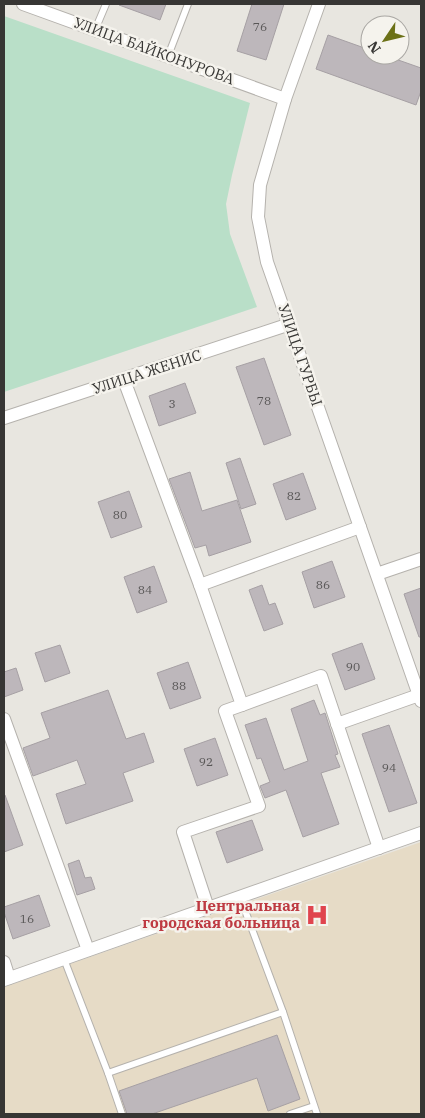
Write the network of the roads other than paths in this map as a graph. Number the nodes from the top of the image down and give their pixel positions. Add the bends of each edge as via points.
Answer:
1 (23, 4) edge
2 (106, 4) edge
3 (188, 4) edge
4 (319, 4) edge
5 (95, 30) junction
6 (168, 56) junction
7 (285, 98) junction
8 (290, 324) junction
9 (124, 380) junction
10 (4, 418) edge
11 (360, 527) junction
12 (421, 559) edge
13 (377, 574) junction
14 (200, 585) junction
15 (420, 698) edge
16 (242, 705) junction
17 (4, 719) edge
18 (337, 724) junction
19 (421, 833) edge
20 (379, 848) junction
21 (240, 897) junction
22 (208, 908) junction
23 (88, 950) junction
24 (64, 959) junction
25 (4, 962) edge
26 (6, 979) edge
27 (283, 1012) junction
28 (108, 1073) junction
29 (314, 1106) junction
30 (122, 1114) edge
31 (290, 1114) edge
32 (317, 1114) edge

1 - 5 street, УЛИЦА БАЙКОНУРОВА
2 - 5 lane
3 - 6 lane
4 - 7 street, УЛИЦА ГУРБЫ
5 - 6 street, УЛИЦА БАЙКОНУРОВА
6 - 7 street, УЛИЦА БАЙКОНУРОВА
7 - 8 street, УЛИЦА ГУРБЫ via 260,184 258,217 267,262
8 - 9 street, УЛИЦА ЖЕНИС
8 - 11 street, УЛИЦА ГУРБЫ
9 - 10 street, УЛИЦА ЖЕНИС
9 - 14 street
11 - 13 street, УЛИЦА ГУРБЫ
11 - 14 street
12 - 13 street
13 - 15 street, УЛИЦА ГУРБЫ
14 - 16 street
15 - 18 street
16 - 18 street via 321,676
16 - 22 street via 225,711 259,806 182,832
17 - 23 street
18 - 20 street
19 - 20 street
20 - 21 street
21 - 22 street
21 - 27 lane
22 - 23 street
23 - 24 street
24 - 26 street
24 - 28 lane
25 - 26 street
27 - 28 lane
27 - 29 lane
28 - 30 lane
29 - 31 lane
29 - 32 lane

